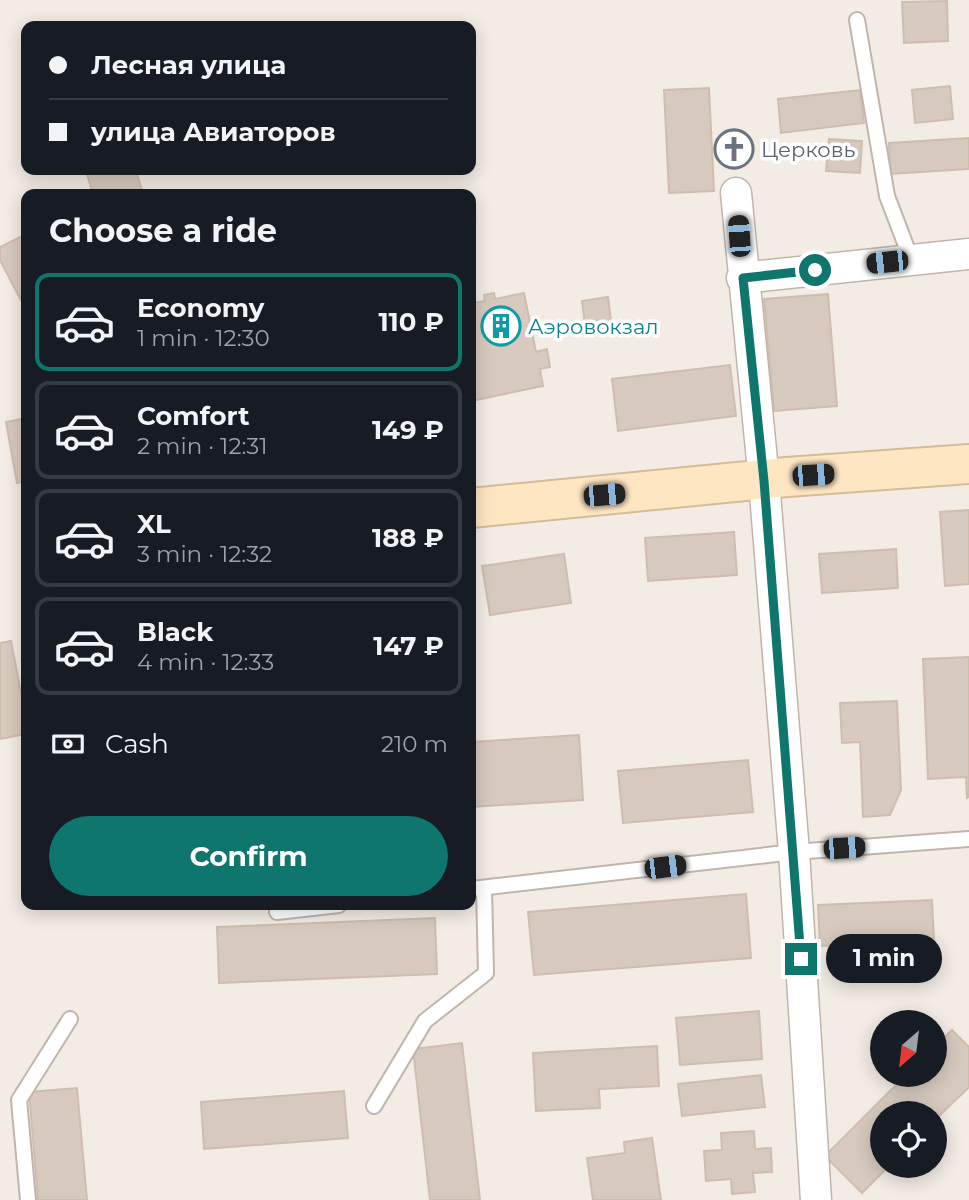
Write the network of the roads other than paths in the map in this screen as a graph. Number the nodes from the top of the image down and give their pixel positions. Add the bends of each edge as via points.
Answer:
1 (857, 20) dead end
2 (736, 193) dead end
3 (969, 254) edge
4 (911, 259) junction
5 (743, 278) junction
6 (969, 464) edge
7 (764, 481) junction
8 (476, 508) edge
9 (969, 839) edge
10 (794, 852) junction
11 (478, 889) edge
12 (295, 910) edge
13 (277, 912) dead end
14 (70, 1019) dead end
15 (374, 1106) dead end
16 (28, 1200) edge
17 (816, 1200) edge

1 - 4 lane via 887,196
2 - 5 street
3 - 4 street
4 - 5 street
5 - 7 street
6 - 7 street
7 - 8 street
7 - 10 street
9 - 10 lane
10 - 11 lane
10 - 17 street
11 - 15 lane via 486,973 425,1021
12 - 13 lane
14 - 16 lane via 19,1100

